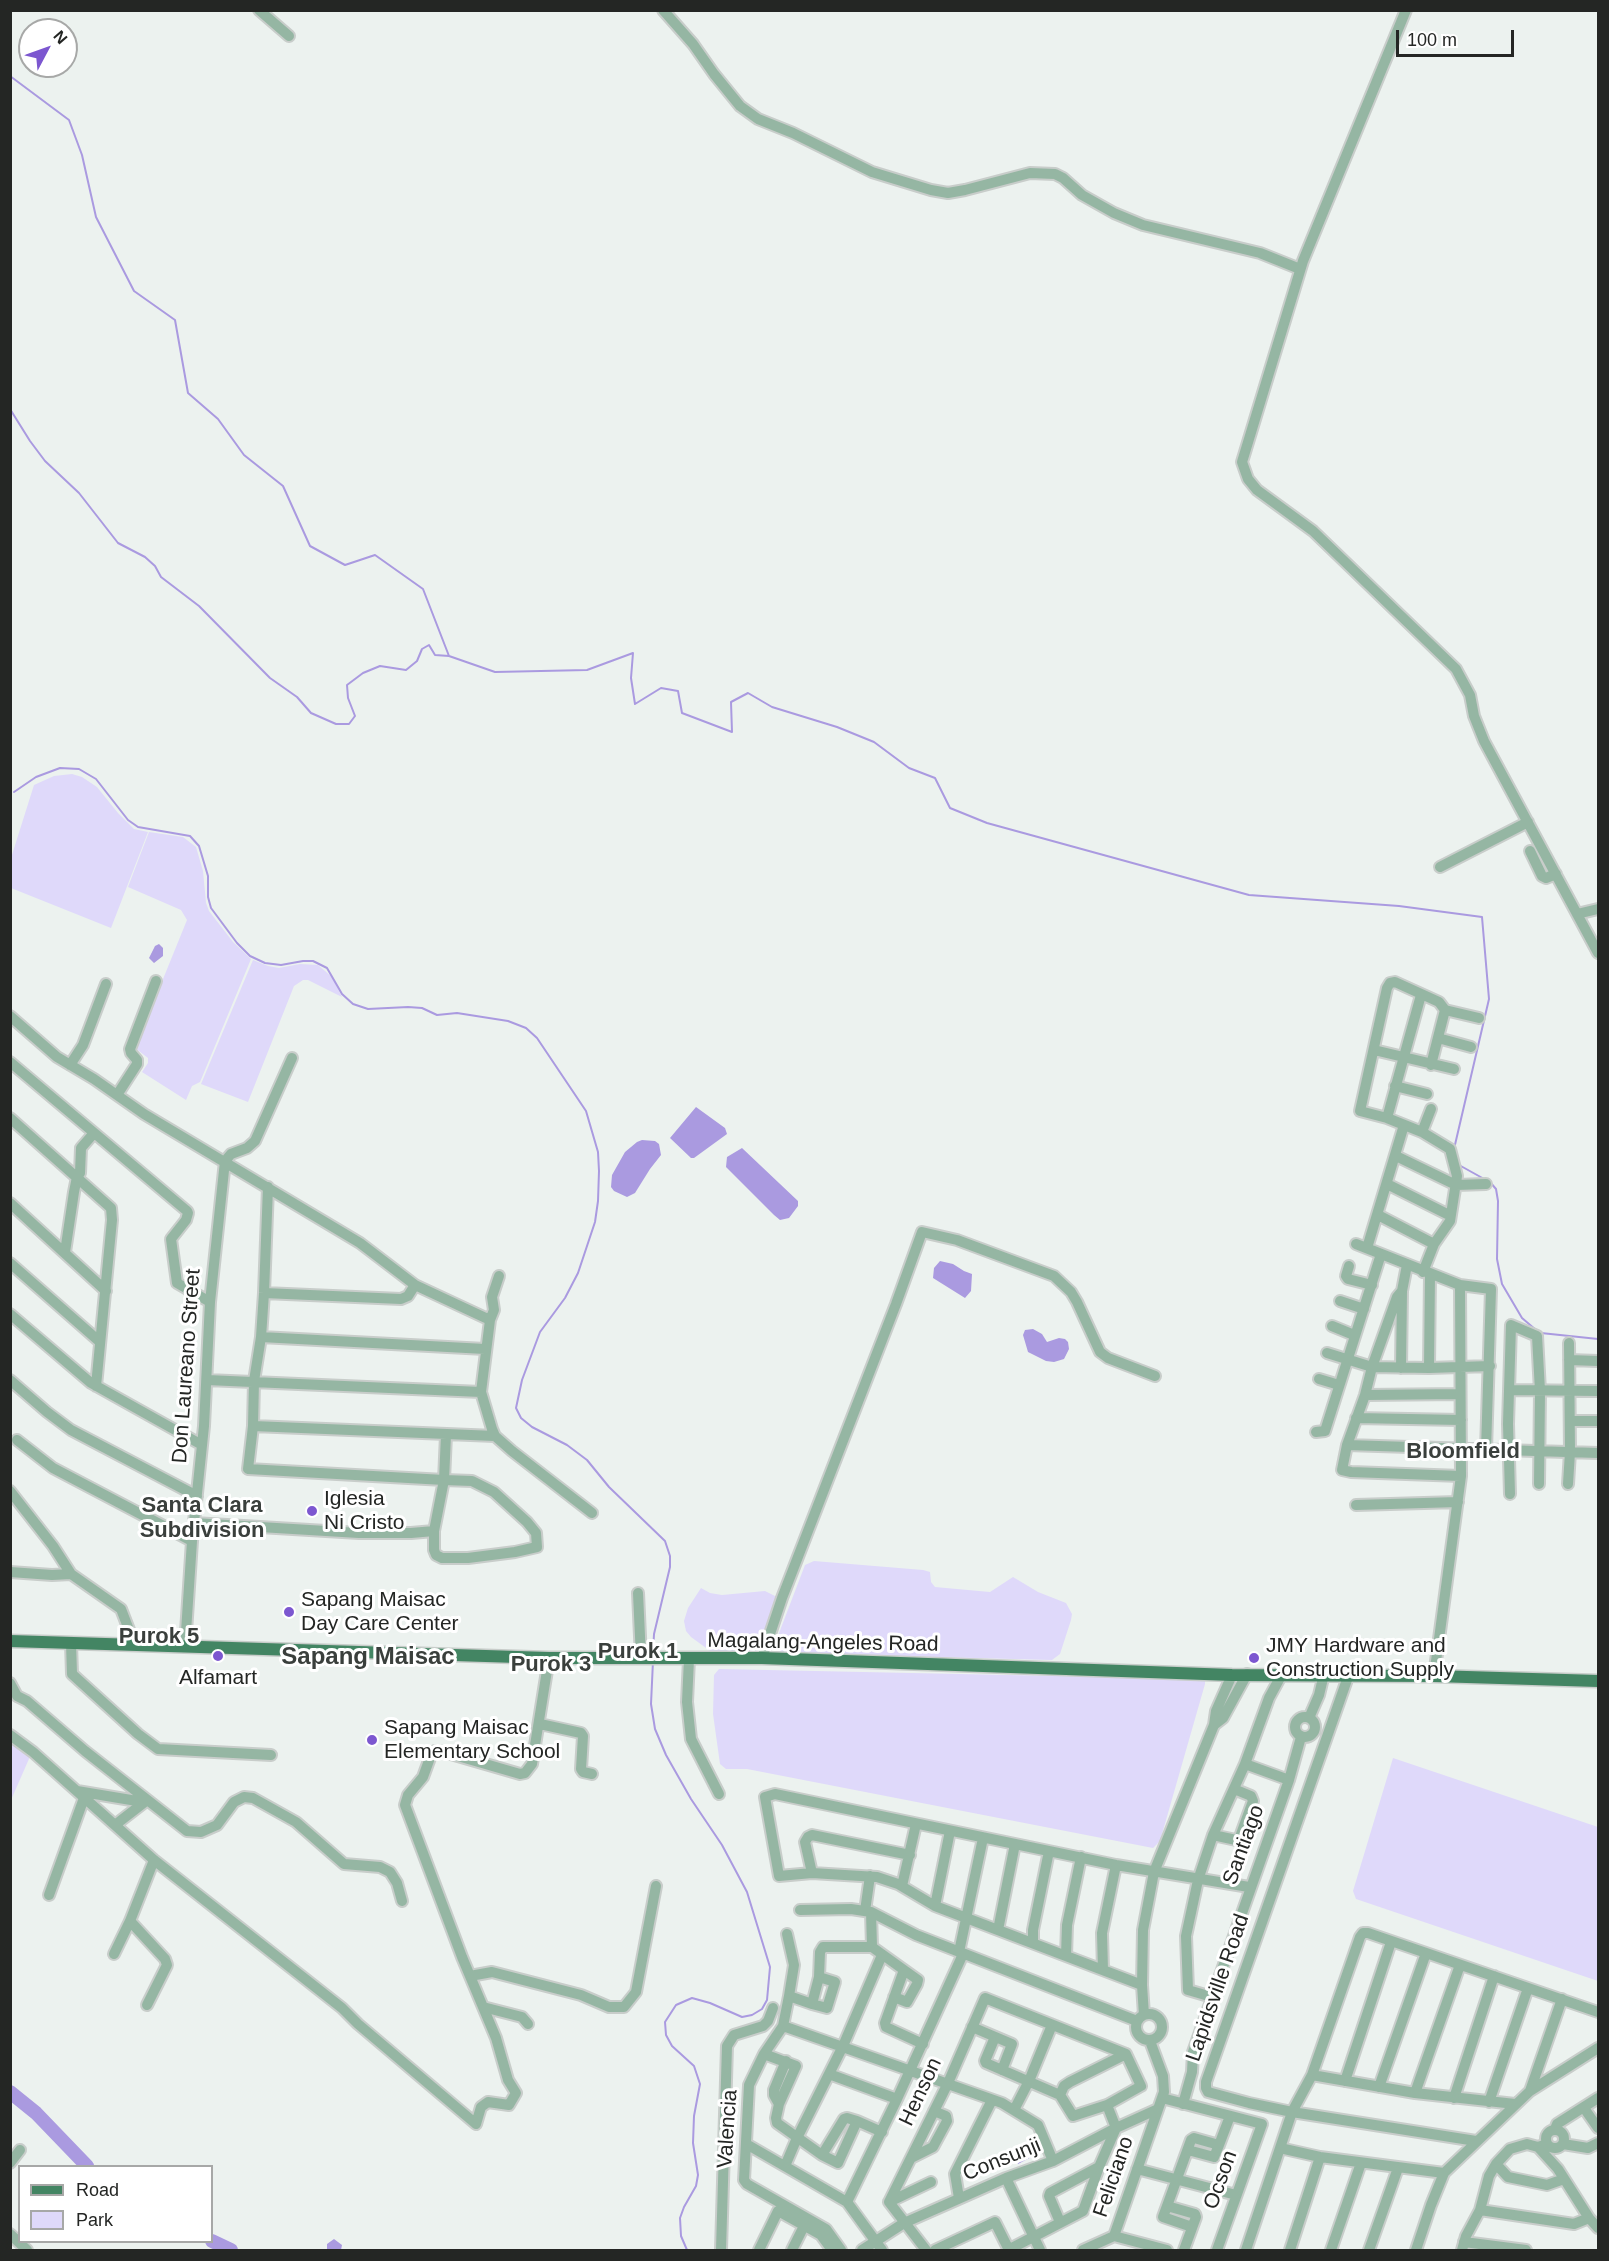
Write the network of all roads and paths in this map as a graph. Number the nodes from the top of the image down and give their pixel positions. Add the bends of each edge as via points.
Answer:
1 (259, 10) edge
2 (663, 10) edge
3 (1406, 10) edge
4 (290, 36) dead end
5 (1300, 269) junction
6 (1528, 822) junction
7 (1530, 851) dead end
8 (1440, 867) dead end
9 (1556, 874) junction
10 (1599, 909) edge
11 (1577, 914) junction
12 (1599, 954) edge
13 (156, 981) dead end
14 (106, 984) dead end
15 (1421, 995) junction
16 (1445, 1010) junction
17 (10, 1016) edge
18 (1479, 1018) dead end
19 (1438, 1038) junction
20 (1471, 1047) dead end
21 (1374, 1050) junction
22 (292, 1058) dead end
23 (1404, 1058) junction
24 (10, 1062) edge
25 (70, 1065) junction
26 (1431, 1065) junction
27 (1454, 1069) dead end
28 (1395, 1086) junction
29 (1427, 1094) dead end
30 (117, 1095) junction
31 (1431, 1109) dead end
32 (10, 1118) edge
33 (1387, 1118) junction
34 (1404, 1125) junction
35 (1422, 1132) junction
36 (94, 1133) junction
37 (1396, 1156) junction
38 (225, 1161) junction
39 (77, 1177) junction
40 (1388, 1184) junction
41 (1486, 1184) dead end
42 (1456, 1185) junction
43 (268, 1187) junction
44 (10, 1203) edge
45 (1378, 1215) junction
46 (1449, 1215) junction
47 (1434, 1244) junction
48 (65, 1252) junction
49 (1381, 1254) junction
50 (10, 1263) edge
51 (1407, 1265) junction
52 (1349, 1266) dead end
53 (1426, 1273) junction
54 (499, 1276) dead end
55 (414, 1285) junction
56 (1372, 1285) junction
57 (1460, 1285) junction
58 (106, 1291) junction
59 (1402, 1291) junction
60 (264, 1293) junction
61 (1340, 1301) dead end
62 (210, 1302) junction
63 (1364, 1309) junction
64 (10, 1314) edge
65 (490, 1320) junction
66 (1332, 1326) dead end
67 (1354, 1335) junction
68 (261, 1336) junction
69 (100, 1342) junction
70 (1569, 1343) dead end
71 (485, 1348) junction
72 (1327, 1353) dead end
73 (1346, 1360) junction
74 (1569, 1360) junction
75 (1599, 1361) edge
76 (1490, 1366) junction
77 (1372, 1367) junction
78 (1401, 1368) junction
79 (1429, 1368) junction
80 (1461, 1368) junction
81 (1155, 1376) dead end
82 (1318, 1379) dead end
83 (10, 1380) edge
84 (207, 1380) junction
85 (254, 1381) junction
86 (1339, 1385) junction
87 (96, 1386) junction
88 (1510, 1390) junction
89 (1540, 1391) junction
90 (1569, 1391) junction
91 (1599, 1391) edge
92 (481, 1392) junction
93 (1460, 1394) junction
94 (1365, 1395) junction
95 (1319, 1405) dead end
96 (1330, 1409) junction
97 (1356, 1418) junction
98 (1461, 1420) junction
99 (1570, 1421) junction
100 (1599, 1421) edge
101 (253, 1426) junction
102 (1316, 1432) dead end
103 (446, 1435) junction
104 (495, 1436) junction
105 (17, 1440) dead end
106 (202, 1445) junction
107 (1347, 1445) junction
108 (1460, 1448) junction
109 (1486, 1450) junction
110 (1509, 1451) junction
111 (1539, 1452) junction
112 (1570, 1452) junction
113 (1599, 1453) edge
114 (1461, 1476) junction
115 (444, 1480) junction
116 (1539, 1484) dead end
117 (1568, 1484) dead end
118 (10, 1491) edge
119 (1510, 1494) dead end
120 (197, 1496) junction
121 (1458, 1502) junction
122 (1356, 1505) dead end
123 (592, 1513) dead end
124 (194, 1523) junction
125 (434, 1531) junction
126 (192, 1541) junction
127 (10, 1572) edge
128 (71, 1574) junction
129 (638, 1593) dead end
130 (10, 1641) edge
131 (71, 1642) junction
132 (132, 1645) junction
133 (185, 1647) junction
134 (549, 1658) junction
135 (643, 1658) junction
136 (762, 1658) junction
137 (689, 1659) junction
138 (1247, 1674) junction
139 (1282, 1674) junction
140 (1324, 1674) junction
141 (1349, 1674) junction
142 (1232, 1675) junction
143 (1434, 1676) junction
144 (1599, 1681) edge
145 (10, 1683) edge
146 (1230, 1692) junction
147 (540, 1724) junction
148 (10, 1735) edge
149 (271, 1755) dead end
150 (1245, 1764) junction
151 (592, 1774) dead end
152 (1289, 1780) junction
153 (1234, 1789) junction
154 (719, 1794) dead end
155 (80, 1795) junction
156 (146, 1801) junction
157 (916, 1824) junction
158 (115, 1825) junction
159 (950, 1831) junction
160 (1214, 1835) junction
161 (983, 1838) junction
162 (1015, 1844) junction
163 (1049, 1851) junction
164 (910, 1855) junction
165 (1082, 1857) junction
166 (154, 1860) junction
167 (1116, 1865) junction
168 (1154, 1872) junction
169 (812, 1873) junction
170 (870, 1876) junction
171 (1198, 1880) junction
172 (656, 1886) dead end
173 (902, 1887) junction
174 (1249, 1887) junction
175 (49, 1895) dead end
176 (402, 1901) dead end
177 (935, 1906) junction
178 (800, 1910) dead end
179 (867, 1911) junction
180 (967, 1918) junction
181 (130, 1922) junction
182 (998, 1930) junction
183 (787, 1934) dead end
184 (1391, 1942) junction
185 (1033, 1943) junction
186 (872, 1947) junction
187 (961, 1953) junction
188 (1426, 1953) junction
189 (114, 1954) dead end
190 (882, 1955) junction
191 (1066, 1956) junction
192 (1460, 1965) junction
193 (904, 1970) junction
194 (1103, 1970) junction
195 (470, 1976) junction
196 (1494, 1976) junction
197 (819, 1977) junction
198 (1142, 1985) junction
199 (1528, 1988) junction
200 (789, 1996) junction
201 (1212, 1997) junction
202 (894, 1998) junction
203 (1562, 1999) junction
204 (812, 2004) junction
205 (147, 2005) dead end
206 (483, 2007) junction
207 (773, 2008) dead end
208 (1599, 2012) edge
209 (1141, 2018) junction
210 (528, 2024) dead end
211 (1052, 2025) junction
212 (783, 2026) junction
213 (972, 2027) junction
214 (995, 2037) junction
215 (1150, 2041) junction
216 (922, 2044) junction
217 (843, 2046) junction
218 (1599, 2048) edge
219 (764, 2054) junction
220 (1126, 2054) junction
221 (911, 2070) junction
222 (1002, 2070) junction
223 (829, 2074) junction
224 (1312, 2075) junction
225 (1029, 2081) junction
226 (1345, 2081) junction
227 (948, 2083) junction
228 (1379, 2087) junction
229 (1530, 2091) junction
230 (1415, 2093) junction
231 (1060, 2095) junction
232 (1162, 2098) junction
233 (1454, 2098) junction
234 (1599, 2098) edge
235 (897, 2099) junction
236 (992, 2100) junction
237 (1489, 2102) junction
238 (1183, 2104) junction
239 (1515, 2104) junction
240 (1107, 2105) junction
241 (1584, 2108) junction
242 (1158, 2109) junction
243 (1014, 2110) junction
244 (934, 2111) junction
245 (1292, 2112) junction
246 (1230, 2116) junction
247 (857, 2121) junction
248 (1116, 2128) junction
249 (1599, 2128) edge
250 (1555, 2129) junction
251 (882, 2132) junction
252 (797, 2138) junction
253 (1476, 2141) junction
254 (1599, 2143) edge
255 (1563, 2144) junction
256 (748, 2145) junction
257 (1542, 2146) junction
258 (1280, 2148) junction
259 (20, 2151) dead end
260 (822, 2155) junction
261 (1320, 2157) junction
262 (911, 2158) junction
263 (1053, 2161) junction
264 (10, 2163) edge
265 (1361, 2163) junction
266 (1496, 2164) junction
267 (785, 2166) junction
268 (1099, 2167) junction
269 (1398, 2168) junction
270 (1137, 2169) junction
271 (1444, 2173) junction
272 (1006, 2178) junction
273 (1177, 2179) junction
274 (1564, 2179) junction
275 (931, 2182) dead end
276 (1236, 2195) junction
277 (959, 2198) junction
278 (847, 2202) junction
279 (890, 2202) junction
280 (1480, 2210) junction
281 (1589, 2218) junction
282 (1060, 2222) junction
283 (904, 2223) junction
284 (804, 2226) junction
285 (1599, 2228) edge
286 (1033, 2236) junction
287 (1114, 2236) junction
288 (879, 2246) edge
289 (1463, 2246) edge
290 (829, 2249) edge
291 (1153, 2249) edge
292 (721, 2250) edge
293 (759, 2250) edge
294 (792, 2250) edge
295 (841, 2250) edge
296 (862, 2250) edge
297 (926, 2250) edge
298 (935, 2250) edge
299 (1009, 2250) edge
300 (1040, 2250) edge
301 (1083, 2250) edge
302 (1167, 2250) edge
303 (1184, 2250) edge
304 (1217, 2250) edge
305 (1246, 2250) edge
306 (1290, 2250) edge
307 (1331, 2250) edge
308 (1369, 2250) edge
309 (1416, 2250) edge
310 (1526, 2250) edge

1 - 4 street
2 - 5 street via 729,94 758,120 872,172 948,193 1030,173 1055,174 1082,195 1143,225 1260,253
3 - 5 street
5 - 6 street via 1242,462 1248,479 1313,531 1456,669 1470,695 1484,741
6 - 8 street
6 - 9 street
7 - 9 street via 1542,876
9 - 11 street
10 - 11 street
11 - 12 street
13 - 30 street via 130,1049 137,1064
14 - 25 street via 83,1045
15 - 16 street via 1439,1002
15 - 21 street via 1390,983
15 - 23 street
16 - 18 street
16 - 19 street
17 - 25 street
19 - 20 street
19 - 26 street
21 - 23 street
21 - 33 street via 1360,1111
22 - 38 street via 255,1142
23 - 26 street
23 - 28 street
24 - 36 street
25 - 30 street
26 - 27 street
28 - 29 street
28 - 33 street
30 - 38 street
31 - 35 street
32 - 39 street
33 - 34 street
34 - 35 street
34 - 37 street
35 - 42 street via 1450,1149
36 - 39 street via 81,1148
36 - 62 street via 188,1213 171,1239 177,1282
37 - 40 street
37 - 42 street
38 - 43 street
38 - 62 street, Don Laureano Street
39 - 48 street
39 - 58 street via 111,1208
40 - 45 street
40 - 46 street
41 - 42 street
42 - 46 street
43 - 55 street via 360,1243
43 - 60 street
44 - 48 street
45 - 47 street
45 - 49 street via 1361,1246
46 - 47 street via 1448,1225
47 - 53 street
48 - 58 street
49 - 51 street
49 - 56 street
50 - 69 street
51 - 53 street
51 - 59 street
52 - 56 street via 1348,1279
53 - 57 street
53 - 79 street
54 - 65 street
55 - 60 street via 408,1296 401,1299
55 - 65 street
56 - 63 street
57 - 76 street via 1491,1289
57 - 80 street
58 - 69 street
59 - 77 street via 1396,1297
59 - 78 street
60 - 68 street
61 - 63 street
62 - 84 street, Don Laureano Street
63 - 67 street
64 - 87 street
65 - 71 street
66 - 67 street
67 - 73 street
68 - 71 street
68 - 85 street
69 - 87 street
70 - 74 street
71 - 92 street
72 - 73 street
73 - 77 street
73 - 86 street
74 - 75 street
74 - 90 street
76 - 80 street
76 - 109 street
77 - 78 street
77 - 94 street
78 - 79 street
79 - 80 street
80 - 93 street
81 - 136 street via 1100,1352 1071,1292 1054,1276 957,1240 922,1232
82 - 86 street
83 - 120 street via 71,1430
84 - 85 street
84 - 106 street, Don Laureano Street
85 - 92 street
85 - 101 street
86 - 96 street
87 - 106 street
88 - 89 street
88 - 89 street via 1511,1325 1537,1336
88 - 110 street
89 - 90 street
89 - 111 street
90 - 91 street
90 - 99 street
92 - 104 street
93 - 94 street
93 - 98 street
94 - 97 street
95 - 96 street
96 - 102 street via 1325,1431
97 - 98 street
97 - 107 street
98 - 108 street
99 - 100 street
99 - 112 street
101 - 103 street
101 - 115 street via 248,1469
103 - 104 street
103 - 115 street
104 - 123 street
105 - 126 street via 53,1468
106 - 120 street, Don Laureano Street
107 - 108 street
107 - 114 street via 1342,1466 1345,1472
108 - 109 street
108 - 114 street
109 - 110 street
110 - 111 street
110 - 119 street
111 - 112 street
111 - 116 street
112 - 113 street
112 - 117 street
114 - 121 street
115 - 125 street
115 - 125 street via 471,1481 494,1492 532,1527 538,1544 515,1552 442,1558 434,1550
118 - 128 street
120 - 124 street, Don Laureano Street
121 - 122 street
121 - 143 street
124 - 125 street via 359,1533
124 - 126 street, Don Laureano Street
126 - 133 street, Don Laureano Street
127 - 128 street
128 - 132 street via 121,1609
129 - 135 street
130 - 131 main road, Magalang-Angeles Road
131 - 132 main road, Magalang-Angeles Road
131 - 149 street via 72,1674 158,1749
132 - 133 main road, Magalang-Angeles Road
133 - 134 main road, Magalang-Angeles Road
134 - 135 main road, Magalang-Angeles Road
134 - 147 street
135 - 137 main road, Magalang-Angeles Road
136 - 137 main road, Magalang-Angeles Road
136 - 142 main road, Magalang-Angeles Road
137 - 154 street via 687,1702 691,1739
138 - 139 main road, Magalang-Angeles Road
138 - 142 main road, Magalang-Angeles Road
138 - 146 street
139 - 140 main road, Magalang-Angeles Road
139 - 150 street
140 - 141 main road, Magalang-Angeles Road
140 - 152 street, Santiago via 1309,1718 1315,1726 1314,1733 1301,1737
141 - 143 main road, Magalang-Angeles Road
141 - 245 street, Lapidsville Road via 1206,2082 1208,2092
142 - 146 street
143 - 144 main road, Magalang-Angeles Road
145 - 156 street via 17,1696
146 - 168 street via 1223,1718 1214,1725
147 - 151 street via 581,1733 581,1769
147 - 195 street via 532,1764 525,1773 435,1751 405,1805
148 - 155 street
150 - 152 street
150 - 153 street
152 - 174 street, Santiago
153 - 160 street
153 - 160 street via 1251,1796 1253,1801 1240,1837 1236,1840
155 - 156 street
155 - 158 street
155 - 175 street
156 - 158 street
156 - 176 street via 187,1832 201,1832 218,1825 234,1803 244,1797 253,1798 296,1822 344,1864 390,1872
157 - 159 street
157 - 164 street
157 - 169 street via 768,1795 765,1797 779,1876
158 - 166 street
159 - 161 street
159 - 177 street
160 - 171 street
161 - 162 street
161 - 180 street
162 - 163 street
162 - 182 street
163 - 165 street
163 - 185 street
164 - 169 street via 812,1835 805,1842
164 - 173 street
165 - 167 street
165 - 191 street via 1067,1925
166 - 181 street
166 - 206 street via 342,2008 476,2124 481,2107 488,2102 509,2105 516,2093
167 - 168 street
167 - 194 street via 1102,1933
168 - 171 street
168 - 198 street via 1143,1930
169 - 170 street
170 - 173 street
170 - 179 street
171 - 174 street
171 - 201 street via 1186,1936 1188,1990
172 - 195 street via 636,1992 624,2007 609,2007 581,1995 492,1972
173 - 177 street
174 - 201 street, Santiago
177 - 180 street
178 - 179 street
179 - 186 street
179 - 187 street
180 - 182 street
180 - 187 street
181 - 189 street
181 - 205 street via 165,1959 166,1965
182 - 185 street
183 - 200 street, Valencia via 794,1965
184 - 188 street
184 - 224 street via 1368,1933 1360,1937
184 - 226 street
185 - 191 street
186 - 190 street
186 - 197 street via 823,1947
187 - 209 street
187 - 216 street
188 - 192 street
188 - 228 street
190 - 193 street
190 - 217 street
191 - 194 street
192 - 196 street
192 - 230 street
193 - 202 street
193 - 202 street via 918,1980 917,1984 907,2002
194 - 198 street
195 - 206 street
196 - 199 street
196 - 233 street
197 - 204 street
197 - 204 street via 835,1982 827,2008
198 - 209 street
199 - 203 street
199 - 237 street
200 - 204 street
200 - 212 street, Valencia
201 - 238 street, Santiago via 1193,2052
202 - 216 street via 886,2027
203 - 208 street
203 - 229 street
206 - 210 street via 522,2017
207 - 292 street via 763,2026 734,2035 727,2046
209 - 215 street via 1137,2034
209 - 215 street via 1155,2016 1162,2025 1160,2036
211 - 213 street, Henson via 985,1998
211 - 220 street
211 - 225 street
212 - 217 street
212 - 219 street, Valencia
213 - 214 street
213 - 227 street, Henson
214 - 222 street via 985,2061
214 - 222 street via 1012,2044
215 - 232 street via 1165,2086
216 - 221 street
217 - 221 street
217 - 223 street
218 - 229 street
219 - 252 street via 786,2061 774,2090 780,2104 776,2118
219 - 256 street, Valencia via 749,2085
220 - 231 street via 1070,2082
220 - 240 street via 1142,2086
221 - 227 street
221 - 235 street
222 - 225 street
223 - 235 street
223 - 252 street
224 - 226 street
224 - 245 street
225 - 231 street
225 - 243 street
226 - 228 street
227 - 236 street
227 - 244 street, Henson
228 - 230 street
229 - 239 street
230 - 233 street
231 - 240 street via 1072,2116
232 - 238 street
232 - 242 street, Feliciano
233 - 237 street
234 - 241 street
235 - 251 street
236 - 243 street
236 - 277 street via 955,2174
237 - 239 street
238 - 246 street
239 - 253 street
240 - 248 street
241 - 249 street
241 - 250 street
242 - 248 street, Consunji
242 - 270 street, Feliciano
243 - 263 street via 1038,2126
244 - 262 street, Henson
244 - 262 street via 946,2115 947,2121 933,2147
245 - 253 street, Lapidsville Road
245 - 258 street
246 - 273 street via 1214,2157 1188,2150
246 - 276 street, Ocson via 1262,2124
247 - 251 street
247 - 260 street via 844,2120
247 - 260 street via 838,2163
248 - 263 street, Consunji
248 - 268 street
250 - 255 street via 1561,2132
250 - 257 street via 1548,2132
251 - 278 street
252 - 260 street
252 - 267 street
253 - 271 street
254 - 255 street via 1588,2148
255 - 257 street via 1557,2148
256 - 267 street
256 - 295 street, Valencia via 745,2182 826,2229
257 - 266 street via 1527,2144 1510,2149
257 - 274 street
258 - 261 street
258 - 305 street
259 - 264 street
261 - 265 street
261 - 306 street
262 - 279 street, Henson
263 - 272 street, Consunji
265 - 269 street
265 - 307 street
266 - 274 street via 1509,2177 1546,2185
266 - 280 street
267 - 278 street
268 - 282 street via 1083,2211
268 - 282 street via 1050,2193
269 - 271 street
269 - 308 street
270 - 273 street
270 - 287 street, Feliciano
271 - 309 street
272 - 277 street, Consunji
272 - 286 street
273 - 276 street
273 - 303 street via 1163,2217 1192,2227
274 - 281 street
275 - 279 street
276 - 304 street, Ocson
277 - 283 street, Consunji
278 - 288 street
279 - 283 street
280 - 281 street via 1574,2224
280 - 289 street
281 - 285 street
282 - 286 street
283 - 288 street, Consunji
283 - 297 street
284 - 290 street via 821,2235
284 - 293 street via 778,2211
284 - 294 street
286 - 299 street
286 - 300 street
287 - 291 street
287 - 301 street, Feliciano
288 - 296 street, Consunji
289 - 310 street
291 - 302 street
298 - 299 street via 995,2222

